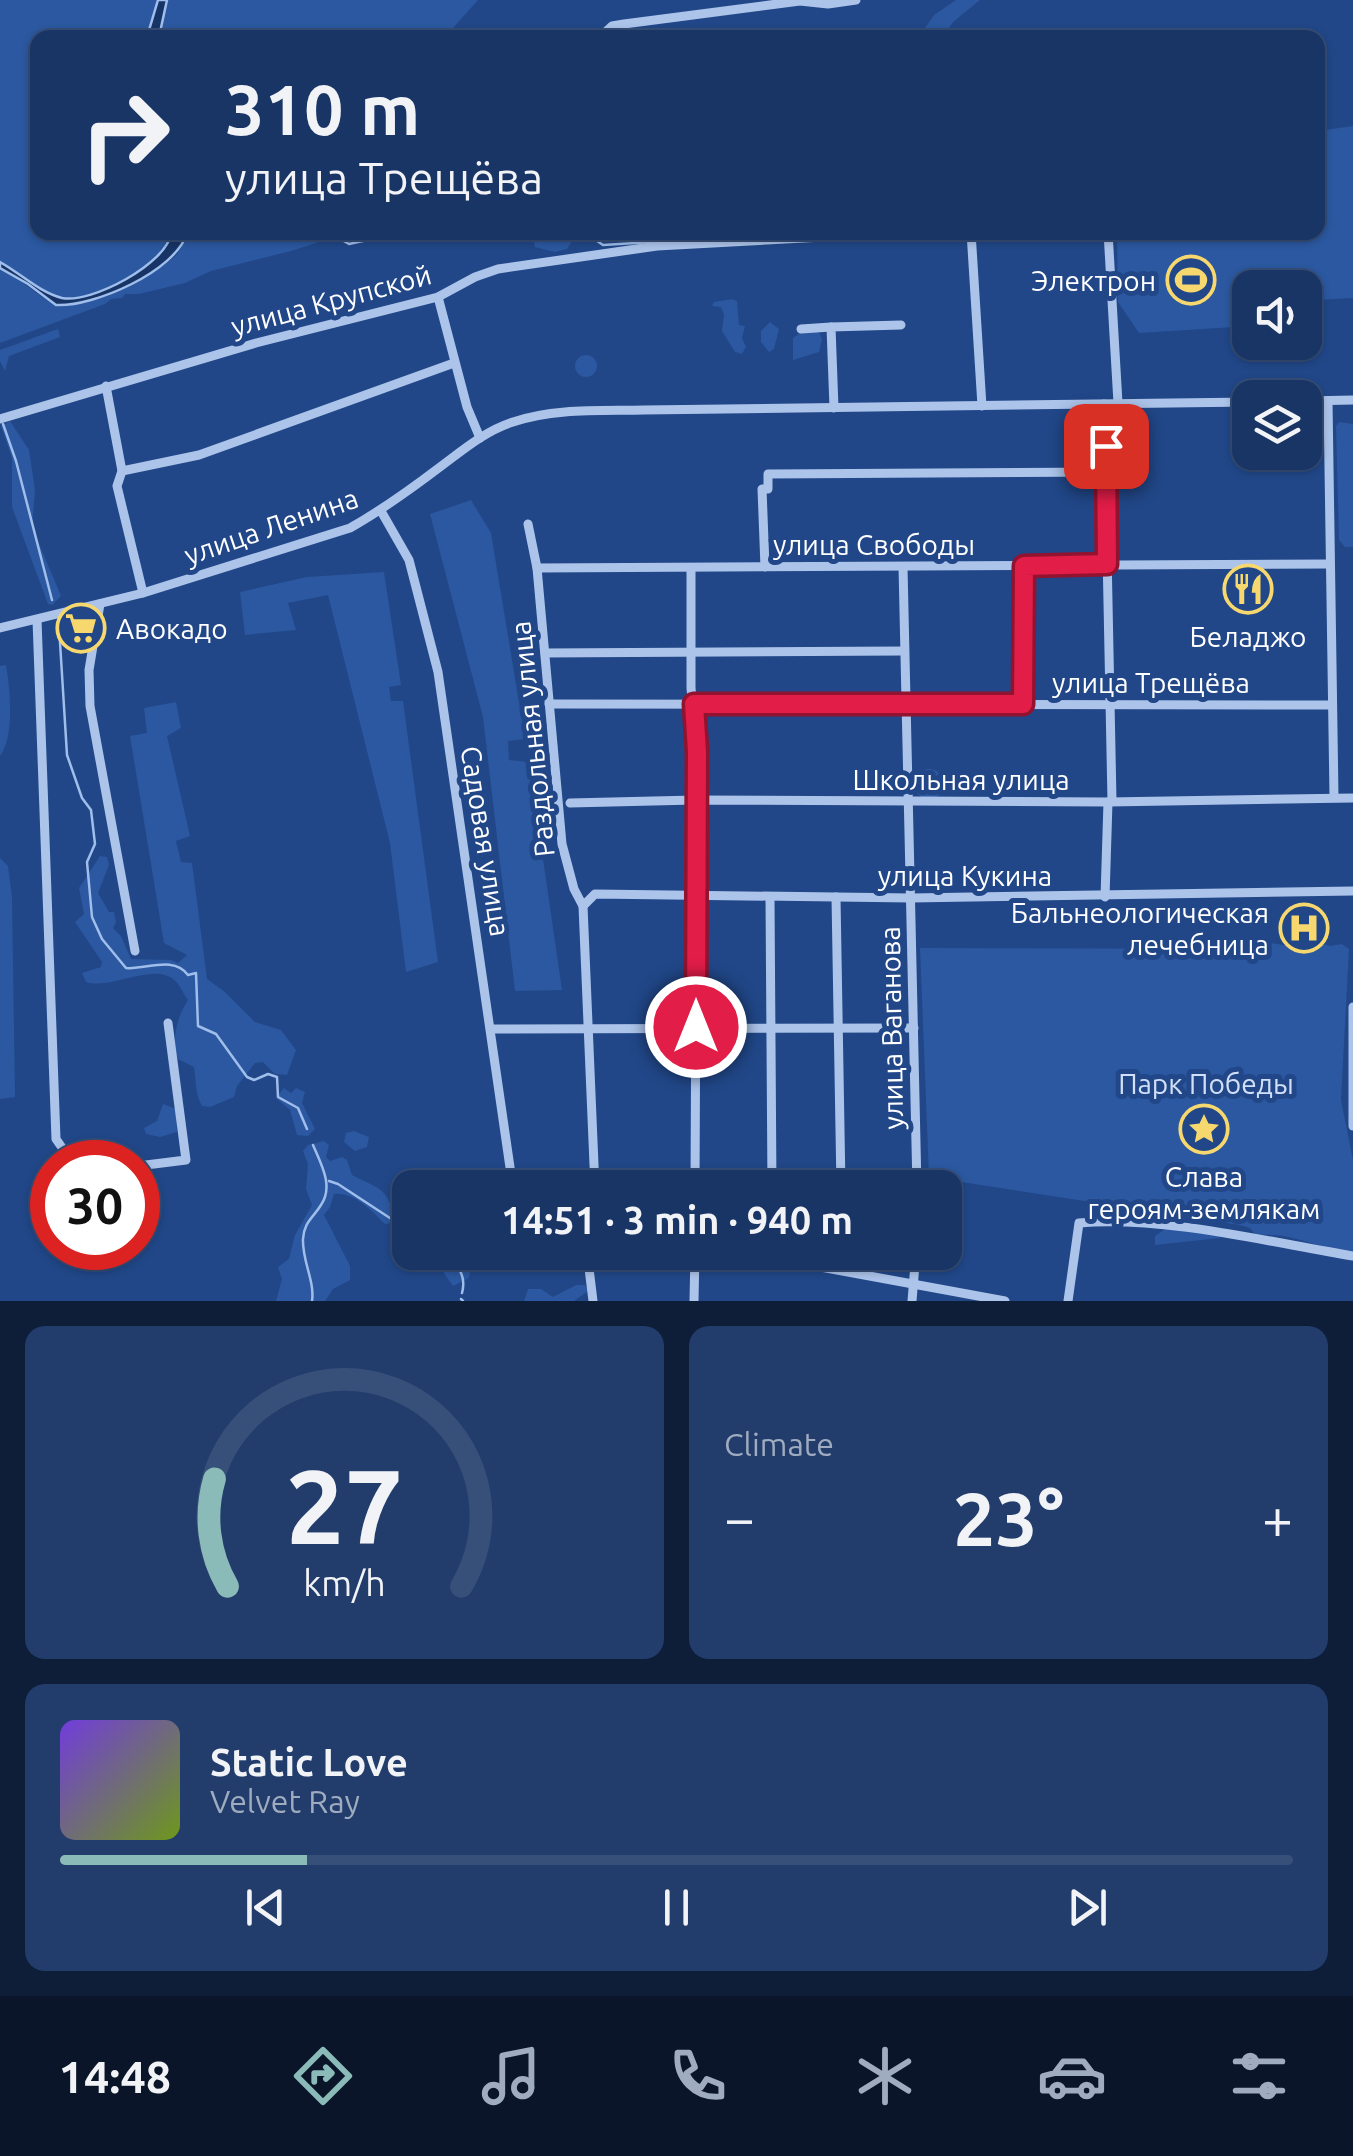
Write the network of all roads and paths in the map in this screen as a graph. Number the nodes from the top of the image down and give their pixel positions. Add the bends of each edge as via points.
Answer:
1 (856, 0) edge
2 (608, 30) edge
3 (768, 240) edge
4 (972, 240) edge
5 (1108, 240) edge
6 (438, 297) junction
7 (901, 325) dead end
8 (801, 328) dead end
9 (831, 328) junction
10 (454, 364) junction
11 (106, 386) junction
12 (1322, 400) edge
13 (1328, 400) junction
14 (1353, 400) edge
15 (1232, 402) edge
16 (1104, 404) junction
17 (1118, 404) junction
18 (982, 406) junction
19 (834, 408) junction
20 (2, 418) edge
21 (480, 438) junction
22 (122, 470) junction
23 (1106, 472) junction
24 (381, 510) junction
25 (528, 524) dead end
26 (1107, 564) junction
27 (1330, 564) junction
28 (1024, 566) junction
29 (765, 567) junction
30 (903, 567) junction
31 (538, 568) junction
32 (692, 568) junction
33 (143, 593) junction
34 (100, 604) junction
35 (37, 620) junction
36 (0, 628) edge
37 (691, 652) junction
38 (904, 652) junction
39 (544, 653) junction
40 (905, 703) junction
41 (549, 704) junction
42 (694, 704) junction
43 (1023, 704) junction
44 (1332, 705) junction
45 (1111, 706) junction
46 (1334, 797) junction
47 (1353, 798) edge
48 (696, 800) junction
49 (907, 802) junction
50 (1110, 802) junction
51 (570, 804) dead end
52 (1353, 891) edge
53 (696, 896) junction
54 (770, 897) junction
55 (836, 897) junction
56 (1105, 897) junction
57 (911, 898) junction
58 (584, 906) junction
59 (136, 951) dead end
60 (1353, 1008) edge
61 (168, 1023) dead end
62 (696, 1027) junction
63 (772, 1028) junction
64 (839, 1028) junction
65 (914, 1028) junction
66 (492, 1029) junction
67 (590, 1031) junction
68 (1353, 1126) edge
69 (57, 1140) edge
70 (160, 1163) edge
71 (511, 1170) edge
72 (594, 1170) edge
73 (696, 1170) edge
74 (772, 1170) edge
75 (841, 1170) edge
76 (918, 1170) edge
77 (1353, 1256) edge
78 (590, 1270) edge
79 (695, 1270) edge
80 (837, 1270) edge
81 (914, 1270) edge
82 (913, 1284) junction
83 (594, 1301) edge
84 (694, 1301) edge
85 (912, 1301) edge
86 (1005, 1301) edge
87 (1068, 1301) edge

1 - 2 street via 800,1
3 - 6 street, улица Крупской via 657,246 498,269
4 - 18 street
5 - 17 street
6 - 10 street
6 - 11 street, улица Крупской
7 - 9 street
8 - 9 street
9 - 19 street
10 - 21 street
10 - 22 street via 200,454
11 - 20 street, улица Крупской
11 - 22 street
12 - 13 street
13 - 14 street
13 - 27 street
15 - 17 street, улица Ленина
16 - 17 street, улица Ленина
16 - 18 street, улица Ленина
16 - 23 street
18 - 19 street, улица Ленина
19 - 21 street, улица Ленина via 580,412 514,422
21 - 24 street, улица Ленина
22 - 33 street via 117,486
23 - 26 street
23 - 29 street via 768,474 768,489 762,489
24 - 33 street, улица Ленина via 314,541
24 - 66 street, Садовая улица via 409,560 438,672
25 - 31 street, Раздольная улица
26 - 27 street, улица Свободы
26 - 28 street, улица Свободы
26 - 45 street
27 - 44 street
28 - 30 street, улица Свободы
28 - 43 street
29 - 30 street, улица Свободы
29 - 32 street, улица Свободы
30 - 38 street, улица Ваганова
31 - 32 street, улица Свободы
31 - 39 street, Раздольная улица
32 - 37 street
33 - 34 street, улица Ленина
34 - 35 street, улица Ленина
34 - 59 street via 90,706
35 - 36 street, улица Ленина
35 - 69 street
37 - 38 street
37 - 39 street
37 - 42 street
38 - 40 street, улица Ваганова
39 - 41 street, Раздольная улица
40 - 42 street, улица Трещёва
40 - 43 street, улица Трещёва
40 - 49 street, улица Ваганова
41 - 42 street, улица Трещёва
41 - 58 street, Раздольная улица via 562,844
42 - 48 street
43 - 45 street, улица Трещёва
44 - 45 street, улица Трещёва
44 - 46 street
45 - 50 street
46 - 47 street, Школьная улица
46 - 50 street, Школьная улица
48 - 49 street, Школьная улица
48 - 51 street, Школьная улица
48 - 53 street
49 - 50 street, Школьная улица
49 - 57 street, улица Ваганова
50 - 56 street
52 - 56 street, улица Кукина
53 - 54 street, улица Кукина
53 - 58 street, улица Кукина via 595,894
53 - 62 street
54 - 55 street, улица Кукина
54 - 63 street
55 - 57 street, улица Кукина
55 - 64 street
56 - 57 street, улица Кукина
57 - 65 street, улица Ваганова
58 - 67 street, Раздольная улица
60 - 68 street
61 - 70 street via 186,1160
62 - 63 street
62 - 67 street
62 - 73 street
63 - 64 street
63 - 74 street
64 - 65 street
64 - 75 street
65 - 76 street, улица Ваганова
66 - 67 street
66 - 71 street, Садовая улица
67 - 72 street, Раздольная улица
77 - 87 street via 1164,1226 1079,1224
78 - 83 street
79 - 84 street
80 - 82 street
81 - 82 street
82 - 85 street
82 - 86 street

